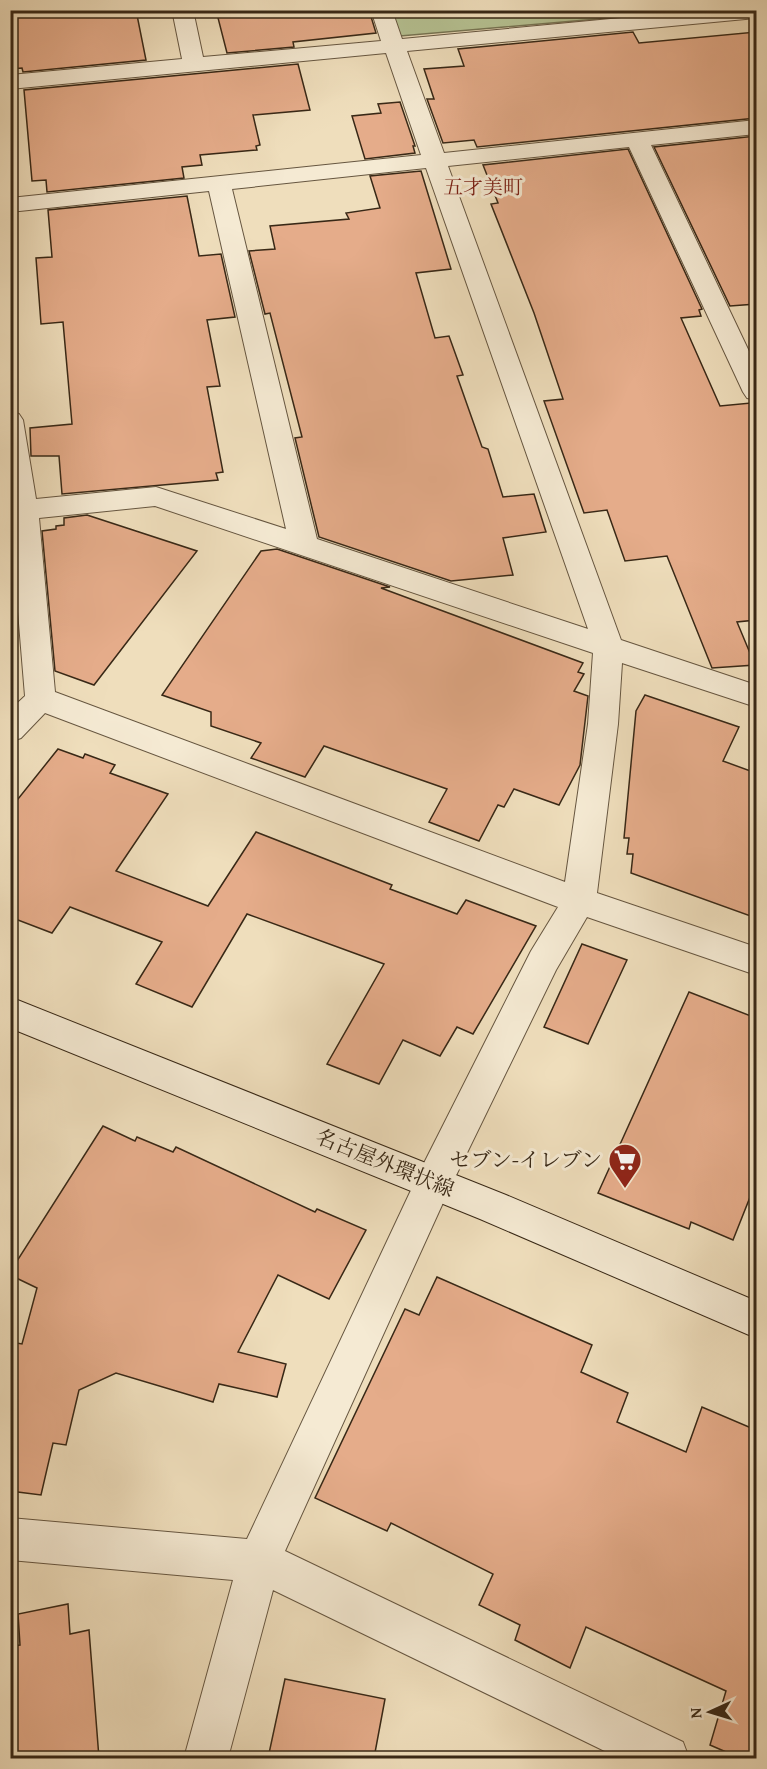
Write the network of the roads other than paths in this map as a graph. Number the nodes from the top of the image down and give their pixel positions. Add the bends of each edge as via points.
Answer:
1 (182, 10) edge
2 (381, 10) edge
3 (756, 12) edge
4 (393, 45) junction
5 (194, 64) junction
6 (10, 82) edge
7 (756, 127) edge
8 (637, 140) junction
9 (433, 161) junction
10 (219, 183) junction
11 (10, 205) edge
12 (756, 392) edge
13 (10, 420) edge
14 (24, 510) junction
15 (304, 544) junction
16 (608, 644) junction
17 (756, 696) edge
18 (40, 699) junction
19 (10, 730) edge
20 (579, 901) junction
21 (756, 961) edge
22 (10, 1012) edge
23 (433, 1183) junction
24 (756, 1320) edge
25 (10, 1539) edge
26 (259, 1561) junction
27 (206, 1758) edge
28 (667, 1758) edge

1 - 5 street
2 - 4 street
3 - 4 street
4 - 5 street
4 - 9 street
5 - 6 street
7 - 8 street
8 - 9 street
8 - 12 street
9 - 10 street
9 - 16 street
10 - 11 street
10 - 15 street
13 - 14 street
14 - 15 street via 156,496
14 - 18 street
15 - 16 street
16 - 17 street
16 - 20 street via 603,724
18 - 19 street
18 - 20 street
20 - 21 street
20 - 23 street via 543,961
22 - 23 street, 名古屋外環状線
23 - 24 street, 名古屋外環状線
23 - 26 street
25 - 26 street
26 - 27 street
26 - 28 street

